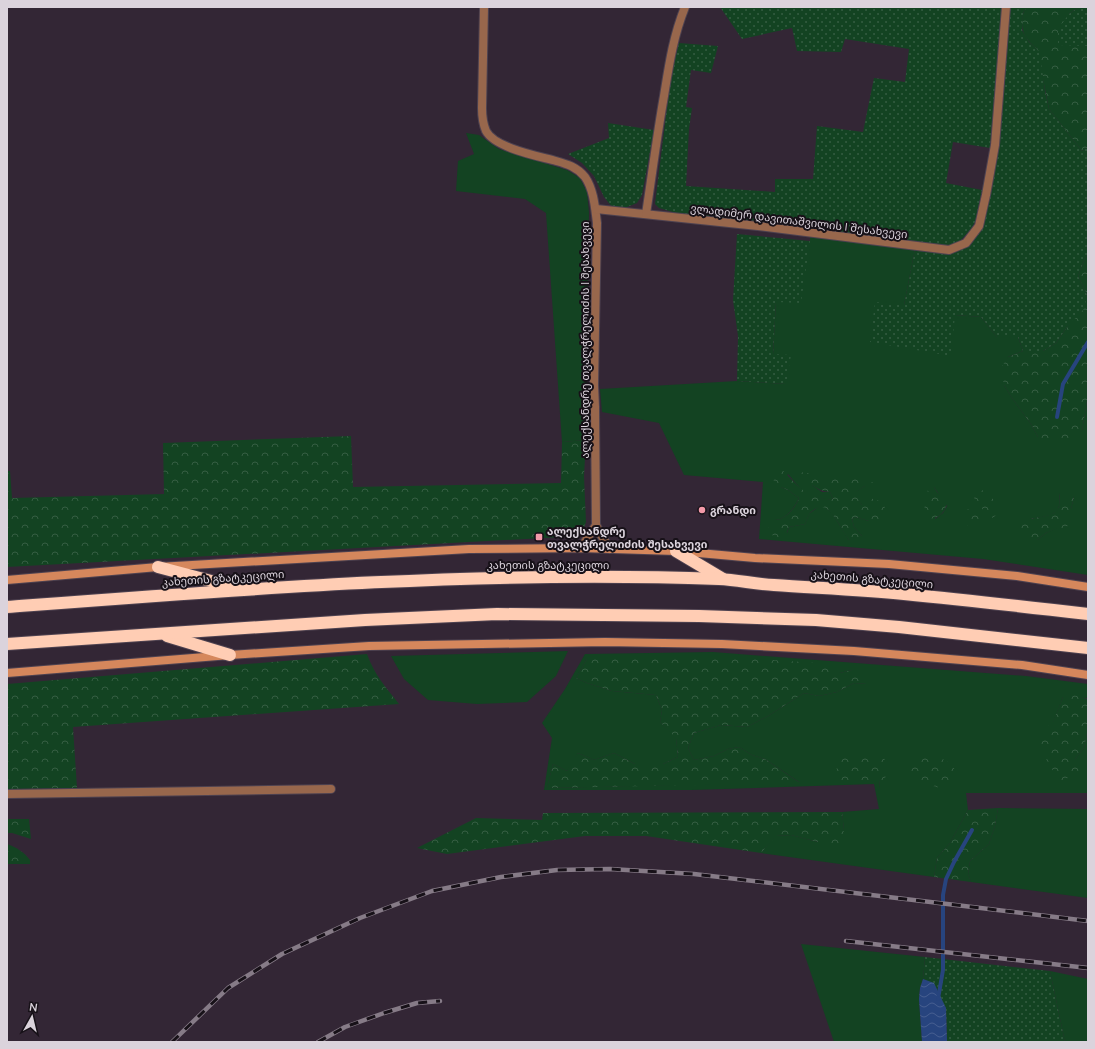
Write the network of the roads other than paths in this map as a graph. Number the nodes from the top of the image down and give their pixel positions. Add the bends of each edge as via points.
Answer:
1 (484, 7) edge
2 (685, 7) edge
3 (1006, 7) edge
4 (596, 209) junction
5 (646, 214) junction
6 (596, 525) junction
7 (581, 548) junction
8 (610, 549) junction
9 (676, 551) junction
10 (158, 567) junction
11 (724, 579) junction
12 (7, 580) edge
13 (1088, 587) edge
14 (243, 590) junction
15 (7, 607) edge
16 (1088, 614) edge
17 (160, 634) junction
18 (7, 644) edge
19 (1088, 648) edge
20 (230, 655) junction
21 (7, 673) edge
22 (1088, 675) edge
23 (331, 789) dead end
24 (7, 794) edge

1 - 4 street, ალექსანდრე თვალჭრელიძის I შესახვევი via 482,119 487,132 496,142 513,149 572,166 584,176 591,187
2 - 5 street via 672,48
3 - 5 street, ვლადიმერ დავითაშვილის I შესახვევი via 995,145 979,226 966,243 949,250
4 - 5 street, ვლადიმერ დავითაშვილის I შესახვევი
4 - 6 street, ალექსანდრე თვალჭრელიძის I შესახვევი
6 - 7 street
6 - 8 street, ალექსანდრე თვალჭრელიძის I შესახვევი
7 - 8 street, კახეთის გზატკეცილი
7 - 10 street, კახეთის გზატკეცილი via 469,549
8 - 9 street, კახეთის გზატკეცილი
9 - 11 highway
9 - 13 street, კახეთის გზატკეცილი via 755,558 888,564 1017,576
10 - 12 street, კახეთის გზატკეცილი
10 - 14 highway
11 - 14 highway, კახეთის გზატკეცილი via 478,578
11 - 16 highway, კახეთის გზატკეცილი via 770,585 904,594
14 - 15 highway, კახეთის გზატკეცილი
17 - 18 highway
17 - 19 highway via 498,614 699,616 816,620
17 - 20 highway
20 - 21 street
20 - 22 street via 369,646 714,643 1022,665
23 - 24 street

